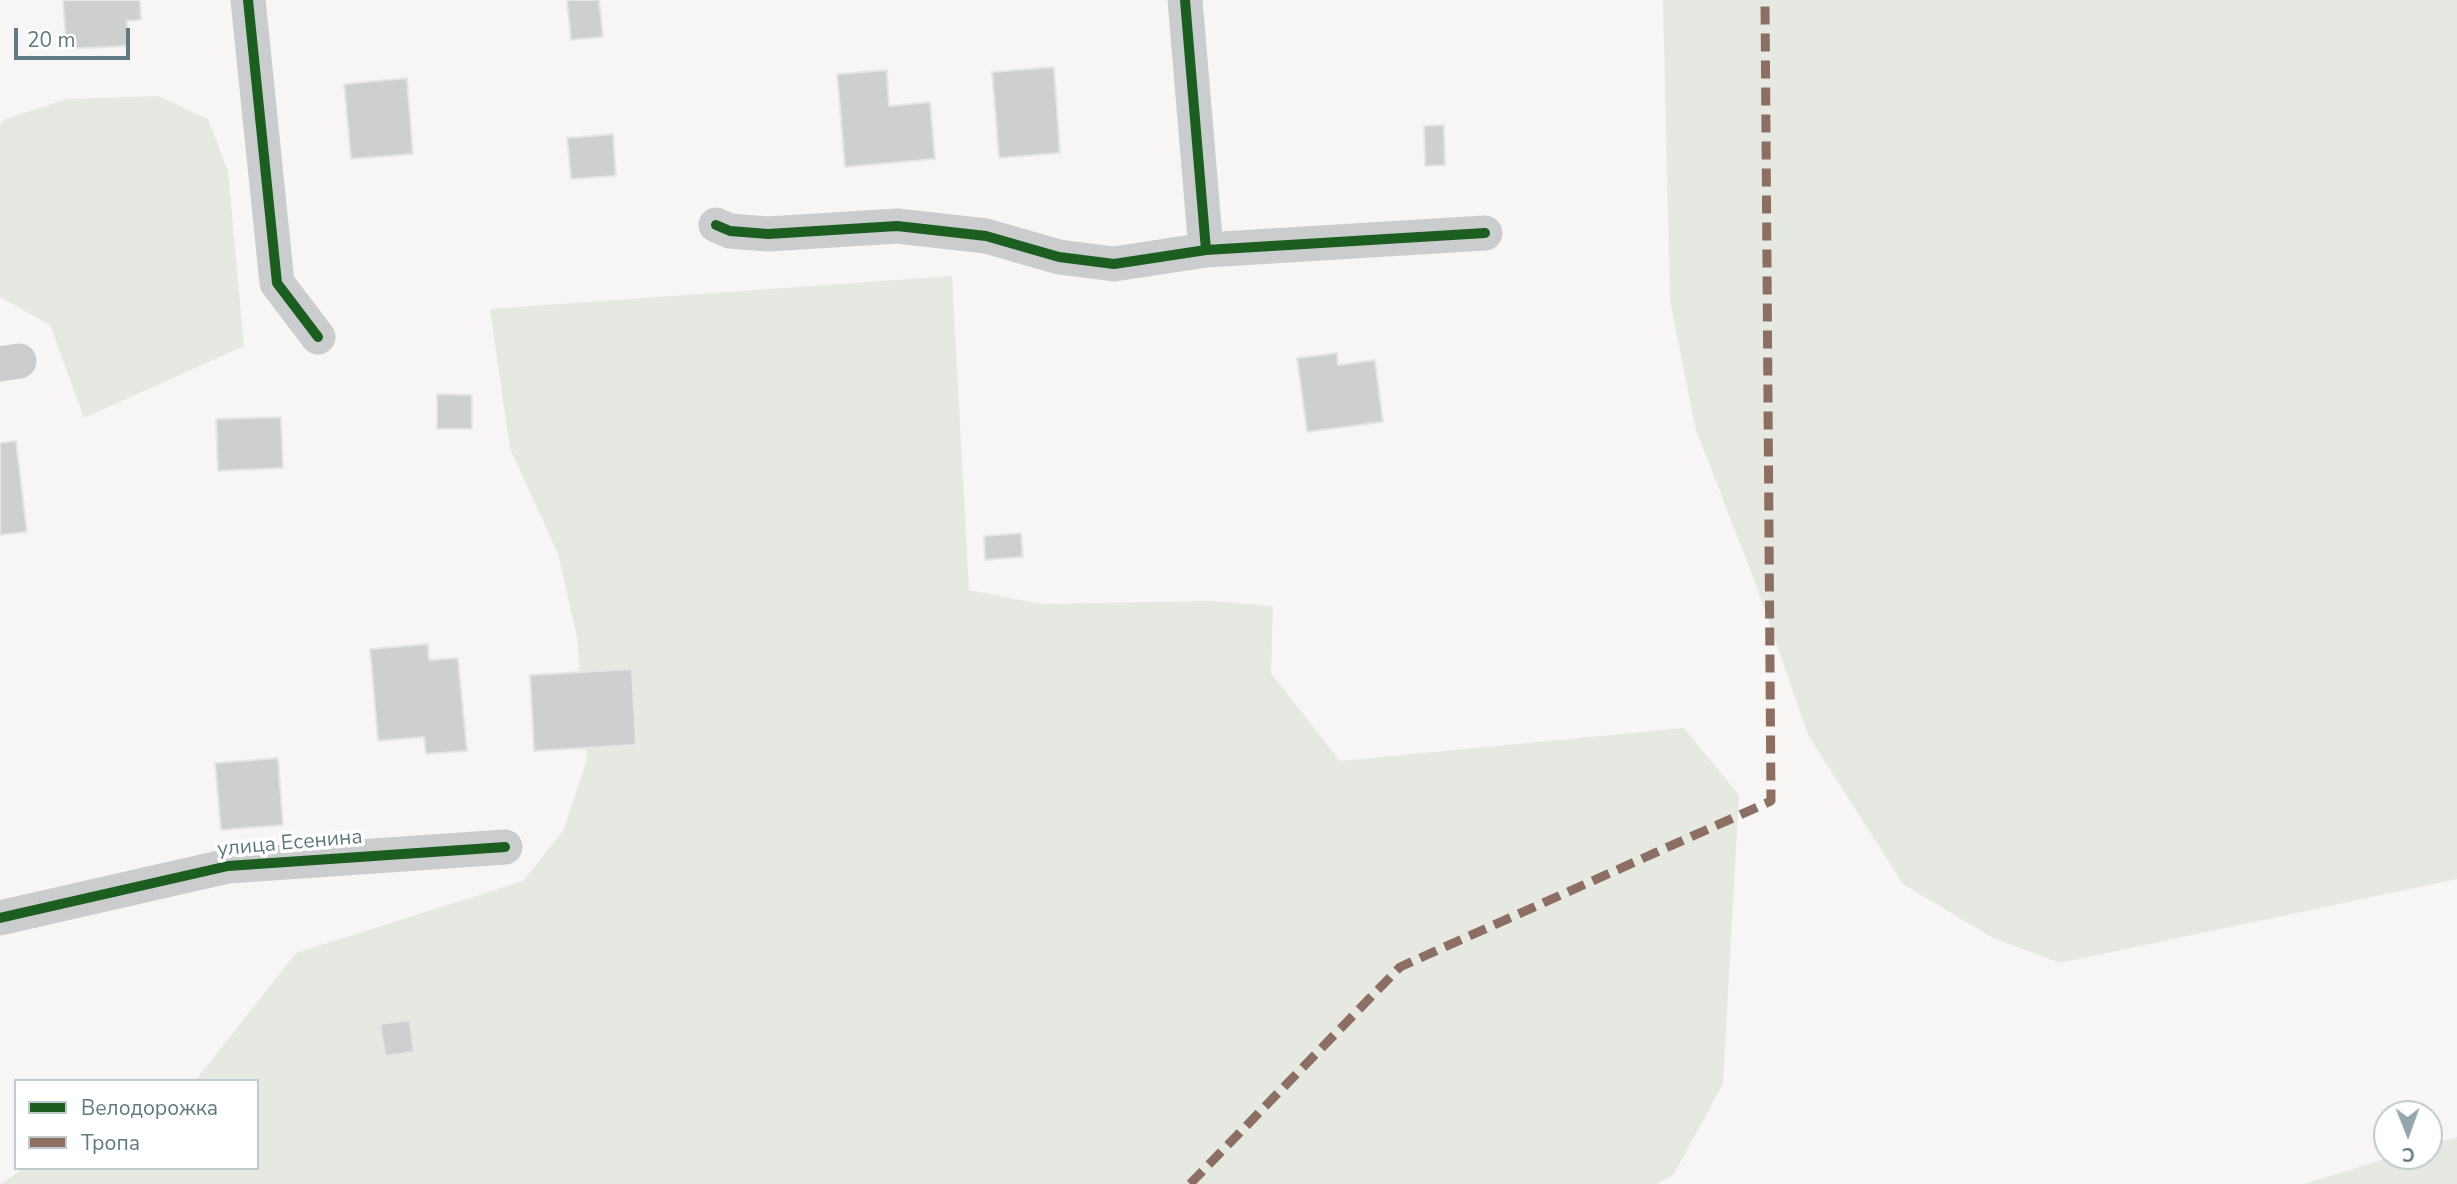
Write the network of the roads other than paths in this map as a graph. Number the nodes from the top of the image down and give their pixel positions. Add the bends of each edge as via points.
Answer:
1 (247, 0) edge
2 (1185, 0) edge
3 (716, 225) dead end
4 (1485, 233) dead end
5 (1206, 250) junction
6 (318, 337) dead end
7 (505, 847) dead end
8 (0, 918) edge

1 - 6 street via 277,283
2 - 5 street
3 - 5 street via 730,231 768,234 897,226 986,236 1059,257 1114,264
4 - 5 street
7 - 8 street, улица Есенина via 228,866

